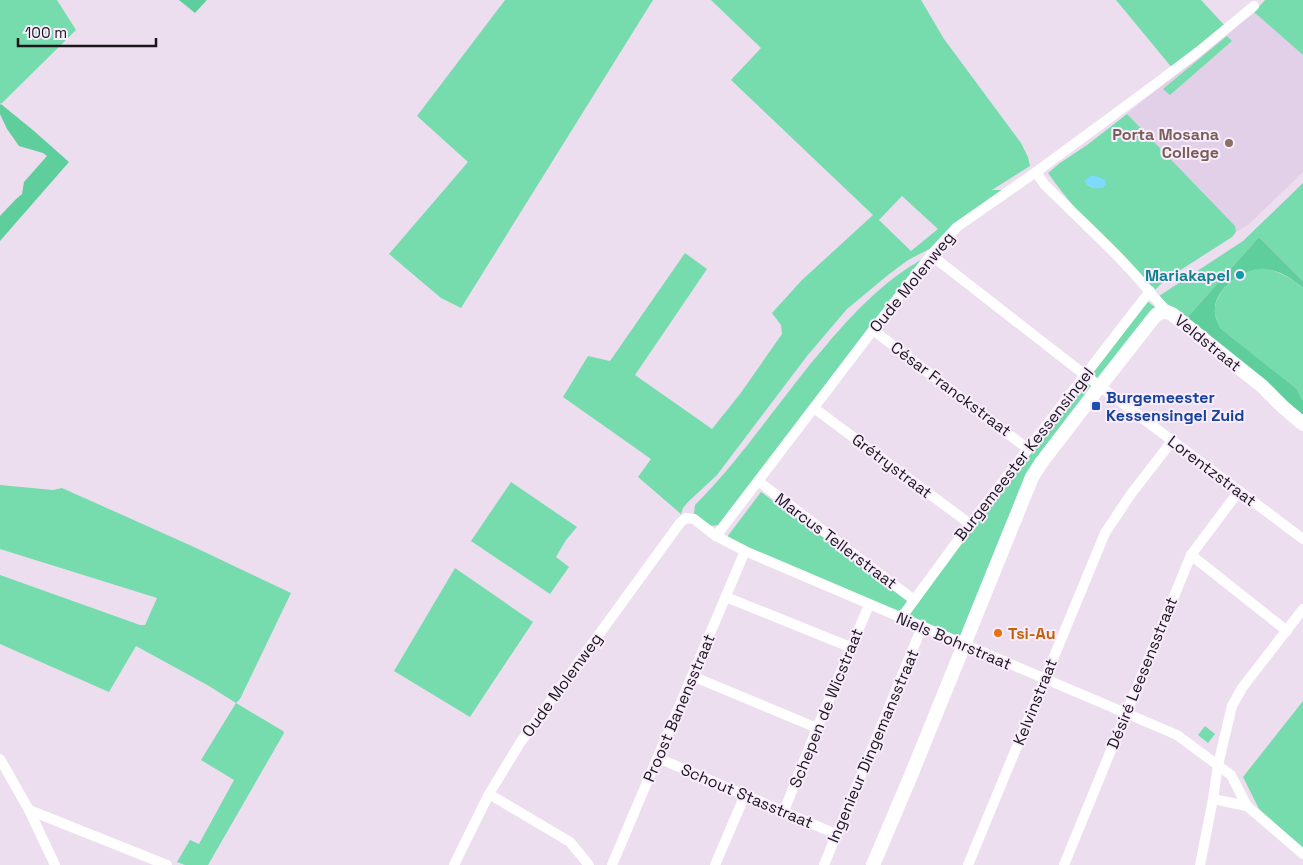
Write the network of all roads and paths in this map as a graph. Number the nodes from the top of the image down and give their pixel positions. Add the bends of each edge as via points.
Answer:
1 (1254, 6) dead end
2 (1036, 172) junction
3 (931, 255) junction
4 (1150, 291) junction
5 (1164, 312) junction
6 (873, 330) junction
7 (1085, 375) junction
8 (1100, 386) junction
9 (814, 408) junction
10 (1303, 424) edge
11 (1172, 440) junction
12 (1028, 449) junction
13 (758, 481) junction
14 (1239, 491) junction
15 (688, 518) joint
16 (970, 524) junction
17 (716, 536) junction
18 (1303, 539) edge
19 (745, 552) junction
20 (1191, 556) junction
21 (726, 597) junction
22 (914, 600) junction
23 (869, 605) junction
24 (1303, 609) edge
25 (901, 618) junction
26 (922, 627) junction
27 (1287, 631) junction
28 (964, 645) junction
29 (850, 648) junction
30 (692, 676) junction
31 (1045, 679) junction
32 (1126, 714) junction
33 (817, 728) junction
34 (658, 758) junction
35 (0, 760) edge
36 (1218, 765) junction
37 (489, 794) junction
38 (745, 795) junction
39 (1213, 799) junction
40 (1246, 806) junction
41 (29, 810) junction
42 (784, 811) junction
43 (836, 834) junction
44 (1303, 854) edge
45 (586, 863) edge
46 (55, 865) edge
47 (167, 865) edge
48 (454, 865) edge
49 (612, 865) edge
50 (715, 865) edge
51 (824, 865) edge
52 (873, 865) edge
53 (968, 865) edge
54 (1064, 865) edge
55 (1200, 865) edge

1 - 2 street, Oude Molenweg
2 - 3 street, Oude Molenweg via 957,227
2 - 4 street, Veldstraat via 1044,184
3 - 6 street, Oude Molenweg
3 - 7 street, Lorentzstraat
4 - 5 street, Veldstraat
4 - 7 street, Burgemeester Kessensingel
5 - 8 street, Burgemeester Kessensingel via 1155,316
5 - 10 street, Veldstraat via 1172,314 1244,371
6 - 9 street, Oude Molenweg
6 - 12 street, César Franckstraat
7 - 8 street, Lorentzstraat
7 - 12 street, Burgemeester Kessensingel
8 - 11 street, Lorentzstraat
8 - 28 street, Burgemeester Kessensingel via 1032,478
9 - 13 street, Oude Molenweg
9 - 16 street, Grétrystraat
11 - 14 street, Lorentzstraat
11 - 31 street, Kelvinstraat via 1105,533
12 - 16 street, Burgemeester Kessensingel
13 - 17 street, Oude Molenweg
13 - 22 street, Marcus Tellerstraat
14 - 18 street, Lorentzstraat
14 - 20 street, Désiré Leesensstraat
15 - 17 street, Niels Bohrstraat
15 - 37 street, Oude Molenweg via 680,523 520,742
16 - 22 street, Burgemeester Kessensingel
17 - 19 street, Niels Bohrstraat
19 - 21 street, Proost Banensstraat
19 - 23 street, Niels Bohrstraat
20 - 27 street
20 - 32 street, Désiré Leesensstraat
21 - 29 street
21 - 30 street, Proost Banensstraat
22 - 25 street, Burgemeester Kessensingel
23 - 25 street, Niels Bohrstraat
23 - 29 street, Schepen de Wicstraat
24 - 27 street
25 - 26 street, Niels Bohrstraat
26 - 28 street, Niels Bohrstraat
26 - 43 street, Ingenieur Dingemansstraat
27 - 36 street via 1235,699
28 - 31 street, Niels Bohrstraat
28 - 52 street, Burgemeester Kessensingel
29 - 33 street, Schepen de Wicstraat
30 - 33 street
30 - 34 street, Proost Banensstraat
31 - 32 street, Niels Bohrstraat
31 - 53 street, Kelvinstraat
32 - 36 street, Niels Bohrstraat via 1177,735
32 - 54 street, Désiré Leesensstraat
33 - 42 street, Schepen de Wicstraat
34 - 38 street, Schout Stasstraat
34 - 49 street, Proost Banensstraat
35 - 41 street
36 - 39 street
36 - 40 street, Niels Bohrstraat via 1231,775
37 - 45 street via 570,842
37 - 48 street, Oude Molenweg
38 - 42 street, Schout Stasstraat
38 - 50 street
39 - 40 street
39 - 55 street
40 - 44 street
41 - 46 street
41 - 47 street
42 - 43 street, Schout Stasstraat
43 - 51 street, Ingenieur Dingemansstraat

